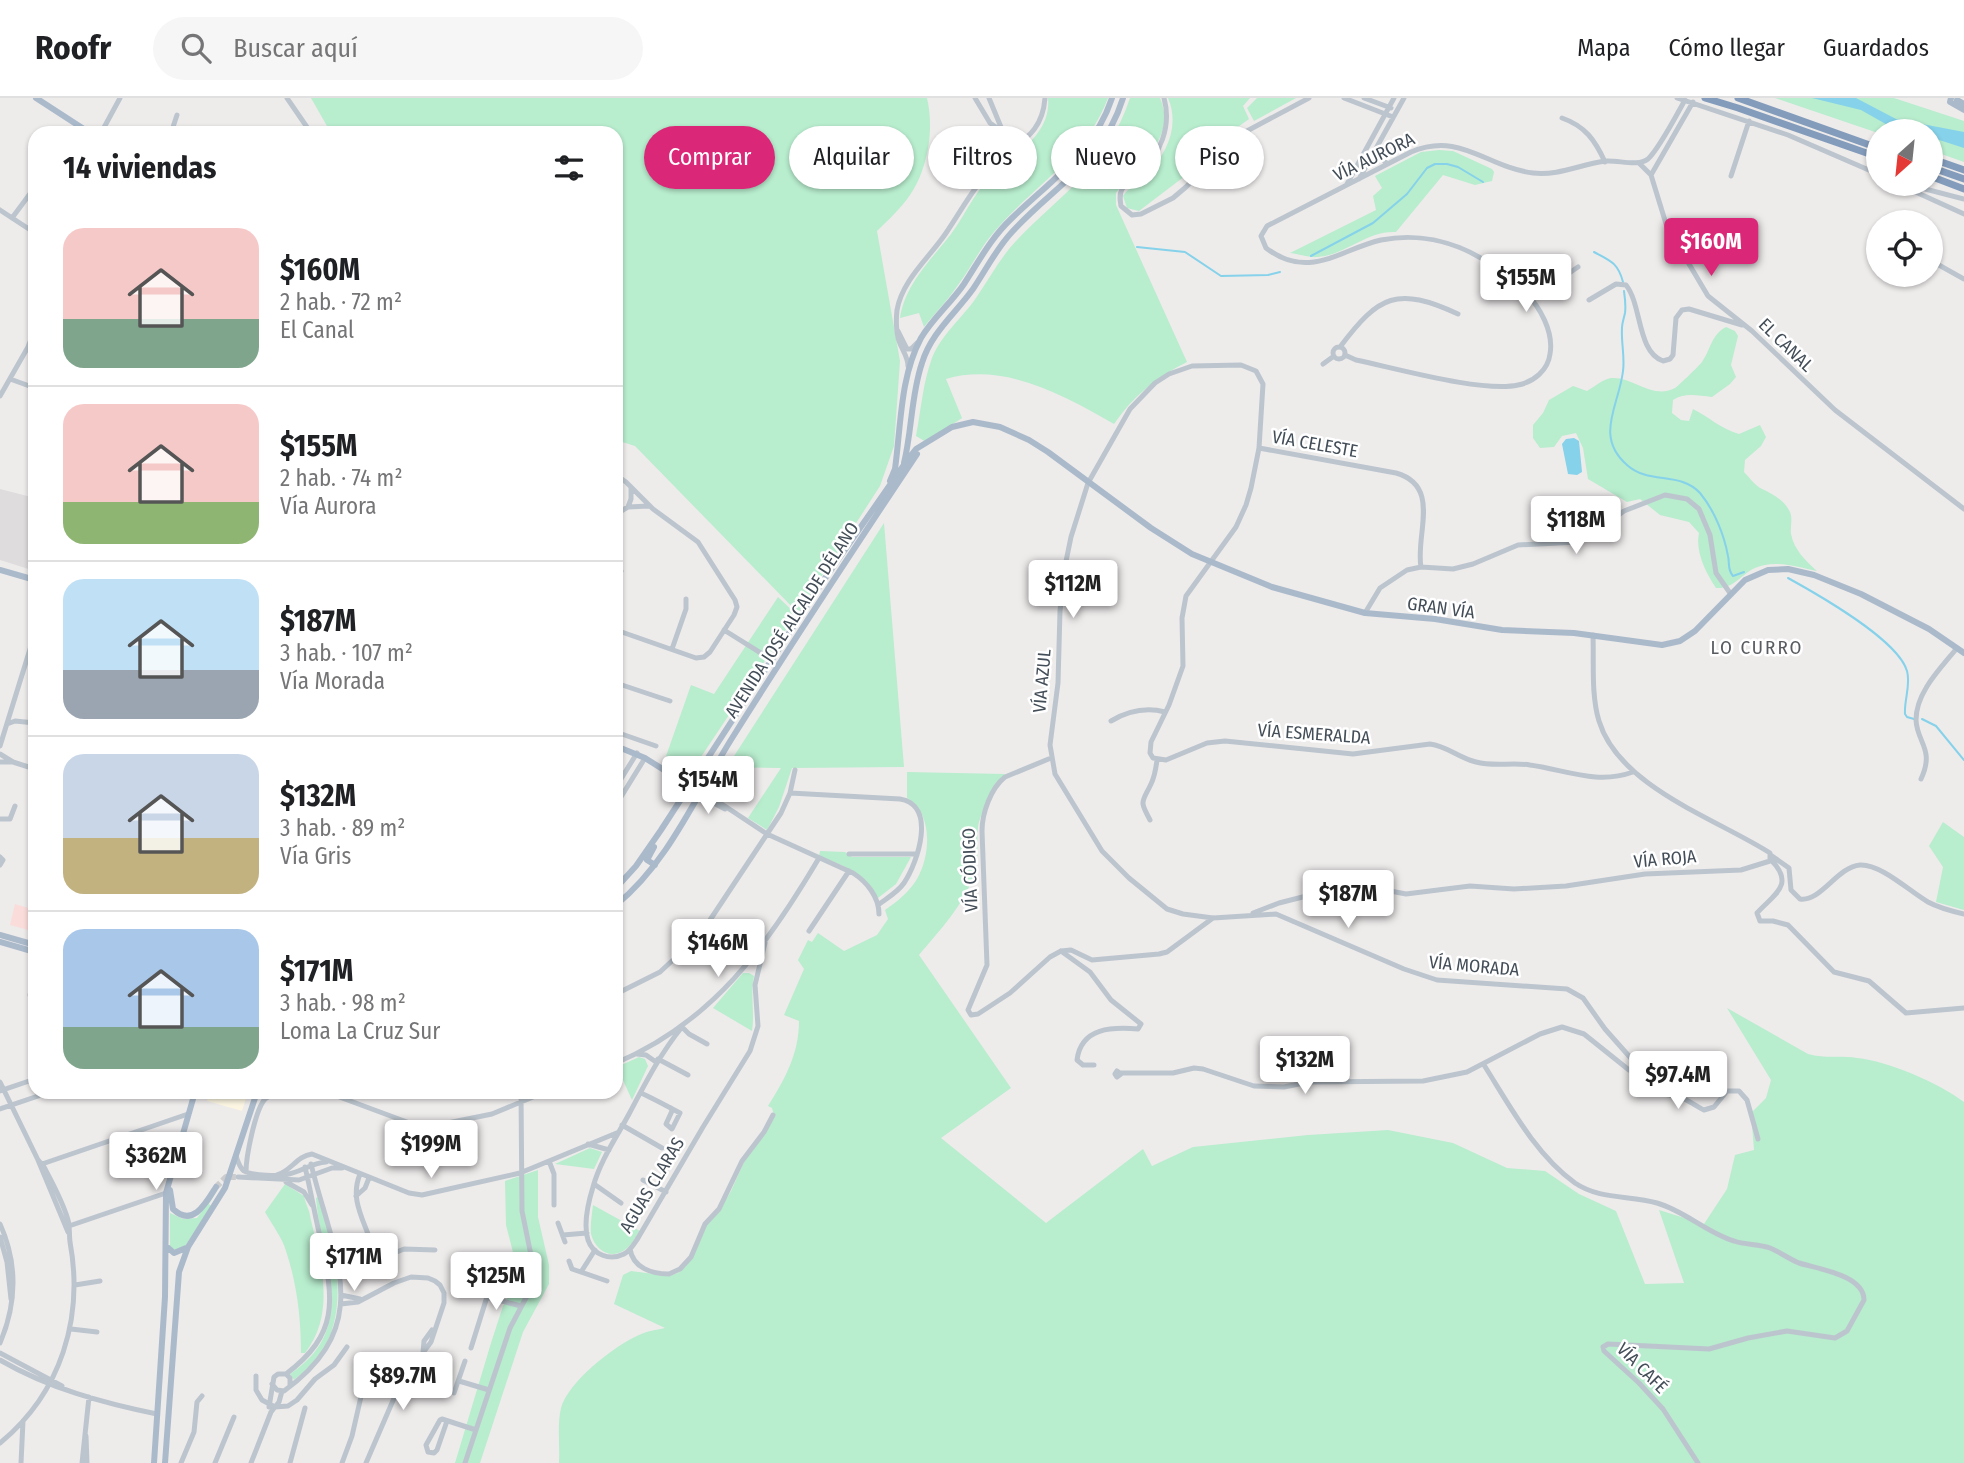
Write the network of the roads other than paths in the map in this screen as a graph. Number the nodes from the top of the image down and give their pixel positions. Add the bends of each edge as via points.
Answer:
1 (120, 98) edge
2 (287, 98) edge
3 (975, 98) edge
4 (989, 98) edge
5 (1045, 98) edge
6 (1112, 98) edge
7 (1123, 98) edge
8 (1164, 98) edge
9 (1309, 98) edge
10 (1344, 98) edge
11 (1364, 98) edge
12 (1394, 98) edge
13 (1404, 98) edge
14 (1677, 98) edge
15 (1705, 98) edge
16 (1738, 98) edge
17 (41, 99) edge
18 (1685, 100) junction
19 (1954, 100) edge
20 (1693, 103) junction
21 (1964, 110) edge
22 (1387, 111) junction
23 (177, 114) dead end
24 (1395, 114) junction
25 (1562, 118) dead end
26 (1749, 121) junction
27 (80, 126) edge
28 (105, 126) edge
29 (173, 126) edge
30 (306, 126) edge
31 (994, 126) edge
32 (1001, 126) edge
33 (1037, 126) edge
34 (1370, 141) junction
35 (1866, 143) edge
36 (1376, 148) junction
37 (1866, 153) edge
38 (1605, 162) junction
39 (1639, 163) junction
40 (1943, 163) edge
41 (1387, 164) junction
42 (1866, 169) edge
43 (1964, 170) edge
44 (1943, 172) edge
45 (1651, 175) junction
46 (1731, 176) dead end
47 (1359, 179) junction
48 (1964, 179) edge
49 (1943, 181) edge
50 (1346, 186) junction
51 (973, 189) edge
52 (1964, 189) edge
53 (1943, 194) edge
54 (28, 196) edge
55 (1924, 196) edge
56 (1964, 199) edge
57 (0, 210) edge
58 (1964, 214) edge
59 (12, 218) junction
60 (28, 228) edge
61 (1578, 267) dead end
62 (1943, 267) edge
63 (1964, 279) edge
64 (1531, 299) junction
65 (1589, 300) dead end
66 (1458, 314) dead end
67 (1745, 325) junction
68 (898, 331) junction
69 (922, 338) junction
70 (904, 345) junction
71 (28, 347) edge
72 (1340, 347) junction
73 (914, 354) junction
74 (1345, 355) junction
75 (1334, 356) junction
76 (1323, 364) dead end
77 (908, 371) junction
78 (10, 379) junction
79 (28, 385) edge
80 (0, 396) edge
81 (914, 410) junction
82 (901, 424) junction
83 (910, 435) junction
84 (923, 445) junction
85 (1259, 448) junction
86 (903, 467) junction
87 (623, 481) edge
88 (1088, 482) junction
89 (631, 488) junction
90 (891, 488) junction
91 (628, 506) junction
92 (650, 506) junction
93 (623, 509) edge
94 (1964, 509) edge
95 (1209, 562) junction
96 (1421, 567) junction
97 (0, 570) edge
98 (28, 578) edge
99 (1730, 593) junction
100 (686, 598) dead end
101 (1365, 613) junction
102 (724, 630) junction
103 (623, 632) edge
104 (1593, 635) junction
105 (1957, 648) junction
106 (672, 649) junction
107 (1964, 653) edge
108 (28, 656) edge
109 (772, 660) junction
110 (623, 685) edge
111 (670, 701) dead end
112 (1165, 712) junction
113 (10, 715) junction
114 (15, 721) junction
115 (1111, 721) dead end
116 (28, 722) edge
117 (7, 724) junction
118 (623, 734) edge
119 (0, 746) edge
120 (656, 746) dead end
121 (623, 748) edge
122 (724, 751) junction
123 (636, 753) junction
124 (0, 754) edge
125 (645, 758) junction
126 (1051, 758) junction
127 (1157, 761) junction
128 (0, 762) edge
129 (13, 762) junction
130 (28, 767) edge
131 (795, 770) dead end
132 (1633, 772) junction
133 (624, 775) joint
134 (1921, 779) dead end
135 (632, 780) junction
136 (689, 786) junction
137 (701, 793) junction
138 (790, 793) junction
139 (623, 795) edge
140 (15, 806) dead end
141 (0, 819) edge
142 (1150, 820) dead end
143 (661, 830) junction
144 (766, 834) junction
145 (849, 854) dead end
146 (917, 854) junction
147 (0, 857) edge
148 (819, 858) junction
149 (1771, 858) junction
150 (0, 864) edge
151 (655, 865) junction
152 (636, 866) junction
153 (849, 871) junction
154 (645, 878) junction
155 (623, 880) edge
156 (623, 898) edge
157 (878, 905) junction
158 (1250, 914) junction
159 (1964, 914) edge
160 (879, 915) dead end
161 (1213, 918) junction
162 (809, 931) dead end
163 (0, 935) edge
164 (0, 942) edge
165 (28, 943) edge
166 (765, 943) junction
167 (28, 950) edge
168 (1060, 951) junction
169 (744, 969) junction
170 (756, 977) junction
171 (623, 990) edge
172 (1964, 1008) edge
173 (682, 1027) junction
174 (666, 1041) junction
175 (707, 1044) dead end
176 (648, 1047) junction
177 (637, 1054) junction
178 (646, 1055) junction
179 (623, 1060) edge
180 (657, 1060) junction
181 (1094, 1065) dead end
182 (1484, 1065) junction
183 (1633, 1070) junction
184 (1121, 1073) dead end
185 (688, 1075) dead end
186 (0, 1082) edge
187 (28, 1082) edge
188 (2, 1091) edge
189 (640, 1093) junction
190 (29, 1099) edge
191 (193, 1099) edge
192 (255, 1099) edge
193 (266, 1099) edge
194 (528, 1099) edge
195 (346, 1100) edge
196 (521, 1102) junction
197 (11, 1105) junction
198 (671, 1108) dead end
199 (0, 1109) edge
200 (188, 1114) junction
201 (773, 1115) dead end
202 (176, 1119) junction
203 (185, 1125) junction
204 (622, 1125) junction
205 (619, 1132) junction
206 (1758, 1139) dead end
207 (588, 1144) junction
208 (662, 1148) dead end
209 (609, 1150) junction
210 (236, 1156) junction
211 (329, 1161) junction
212 (549, 1161) junction
213 (39, 1163) junction
214 (308, 1166) junction
215 (345, 1168) junction
216 (246, 1172) junction
217 (520, 1173) junction
218 (170, 1174) junction
219 (360, 1174) junction
220 (311, 1176) junction
221 (238, 1177) tunnel mouth
222 (278, 1178) junction
223 (369, 1178) junction
224 (643, 1180) dead end
225 (594, 1184) junction
226 (216, 1187) tunnel mouth
227 (666, 1192) junction
228 (166, 1193) junction
229 (356, 1196) junction
230 (621, 1203) dead end
231 (554, 1205) dead end
232 (314, 1210) junction
233 (558, 1223) dead end
234 (0, 1224) edge
235 (68, 1227) junction
236 (587, 1233) junction
237 (563, 1235) junction
238 (0, 1237) edge
239 (565, 1242) dead end
240 (165, 1244) junction
241 (188, 1247) junction
242 (630, 1249) junction
243 (435, 1250) dead end
244 (595, 1251) junction
245 (374, 1261) junction
246 (569, 1261) dead end
247 (496, 1268) dead end
248 (353, 1270) dead end
249 (581, 1272) junction
250 (607, 1281) dead end
251 (100, 1282) dead end
252 (75, 1285) junction
253 (341, 1295) junction
254 (487, 1297) junction
255 (11, 1299) junction
256 (363, 1299) junction
257 (341, 1304) junction
258 (521, 1306) junction
259 (71, 1329) junction
260 (97, 1332) dead end
261 (0, 1343) edge
262 (347, 1347) dead end
263 (471, 1348) dead end
264 (0, 1353) edge
265 (0, 1360) edge
266 (465, 1361) dead end
267 (286, 1374) junction
268 (256, 1376) dead end
269 (365, 1379) dead end
270 (458, 1381) junction
271 (51, 1382) junction
272 (272, 1384) junction
273 (290, 1385) junction
274 (489, 1390) junction
275 (282, 1391) junction
276 (454, 1393) dead end
277 (202, 1396) dead end
278 (89, 1397) junction
279 (272, 1408) junction
280 (305, 1408) dead end
281 (158, 1414) junction
282 (234, 1417) dead end
283 (23, 1421) junction
284 (447, 1421) junction
285 (476, 1430) junction
286 (0, 1443) edge
287 (21, 1463) edge
288 (85, 1463) edge
289 (154, 1463) edge
290 (165, 1463) edge
291 (181, 1463) edge
292 (215, 1463) edge
293 (251, 1463) edge
294 (290, 1463) edge
295 (342, 1463) edge
296 (366, 1463) edge
297 (466, 1463) edge
298 (1698, 1463) edge

1 - 28 street
2 - 30 street
3 - 31 street
4 - 32 street
5 - 33 street
6 - 69 main road via 1087,147 998,232
7 - 81 main road via 1097,151 1012,233 935,335 921,365
8 - 9 street via 1167,120 1161,143 1146,168 1120,194 1121,206 1132,215 1173,198 1230,140
10 - 22 street
11 - 22 street
12 - 22 street
13 - 24 street
14 - 18 street
15 - 37 highway
16 - 35 highway
17 - 27 main road
18 - 20 street
18 - 39 street via 1652,153
19 - 21 main road
20 - 26 street
20 - 45 street
22 - 24 street
22 - 34 street
23 - 29 street
24 - 36 street
25 - 38 street via 1587,132
26 - 42 street
26 - 46 street
34 - 36 street
34 - 50 street
36 - 41 street
36 - 47 street
38 - 39 street, VÍA AURORA
38 - 41 street, VÍA AURORA via 1533,173 1443,145 1421,148
39 - 45 street, EL CANAL
40 - 43 highway
41 - 47 street, VÍA AURORA
44 - 48 highway
45 - 67 street, EL CANAL via 1667,228 1703,290
47 - 50 street, VÍA AURORA
49 - 52 highway
50 - 64 street, VÍA AURORA via 1270,224 1262,234 1264,246 1284,257 1315,262 1380,241 1431,239 1480,257
51 - 68 street via 903,292
53 - 56 street
54 - 59 street
55 - 58 street
57 - 59 street
59 - 60 street
61 - 64 street
62 - 63 street
64 - 74 street, VÍA AURORA via 1547,325 1550,354 1541,373 1521,385 1468,383
65 - 67 street via 1616,284 1626,285 1644,339 1660,361 1673,355 1676,318 1682,310
66 - 72 street via 1422,300 1390,300 1368,312
67 - 94 street, EL CANAL via 1835,410
68 - 70 street
68 - 77 street
69 - 70 street via 911,349
69 - 73 main road
70 - 73 street
71 - 78 street
72 - 74 street
72 - 75 street via 1334,349
73 - 77 main road
73 - 81 main road via 918,362 912,390
74 - 75 street
75 - 76 street
77 - 82 main road
78 - 79 street
78 - 80 street
81 - 83 main road
82 - 83 main road
82 - 90 main road
83 - 84 main road
83 - 86 main road
84 - 86 main road, GRAN VÍA
84 - 88 main road, GRAN VÍA via 957,425 990,424 1039,445
84 - 90 main road, GRAN VÍA
85 - 88 street, VÍA CELESTE via 1263,384 1256,371 1241,365 1192,366 1162,378 1138,399
85 - 95 street via 1243,513
85 - 96 street, VÍA CELESTE via 1409,479 1423,502
86 - 90 main road
87 - 89 street
88 - 95 main road, GRAN VÍA via 1177,546
88 - 126 street, VÍA AZUL via 1064,571
89 - 91 street
89 - 92 street
90 - 109 main road, AVENIDA JOSÉ ALCALDE DÉLANO
90 - 122 main road, AVENIDA JOSÉ ALCALDE DÉLANO
91 - 92 street
91 - 93 street
92 - 102 street via 698,542 735,600 736,610
95 - 101 main road, GRAN VÍA via 1272,587
95 - 112 street via 1186,596 1183,666
96 - 99 street via 1459,568 1518,545 1578,542 1632,507 1657,496 1673,495 1687,499 1704,517 1716,573
96 - 101 street via 1389,580 1373,596
97 - 98 main road
99 - 104 main road, GRAN VÍA via 1695,631 1674,643 1652,645
99 - 105 main road, GRAN VÍA via 1762,572 1805,572 1861,593
100 - 106 street
101 - 104 main road, GRAN VÍA via 1488,629
102 - 106 street via 704,657
102 - 109 street
103 - 106 street
104 - 132 street via 1599,722 1609,743
105 - 107 main road, GRAN VÍA
105 - 134 street via 1918,707 1916,722 1926,756
108 - 113 street
109 - 136 main road, AVENIDA JOSÉ ALCALDE DÉLANO
110 - 111 street
112 - 115 street via 1140,710
112 - 127 street via 1150,742 1150,753
113 - 114 street
113 - 117 street
114 - 116 street
114 - 117 street
117 - 119 street
118 - 120 street
121 - 123 main road
122 - 136 main road via 700,785
122 - 137 main road, AVENIDA JOSÉ ALCALDE DÉLANO
123 - 125 main road
123 - 133 street
124 - 129 street
125 - 135 street
125 - 136 main road
126 - 161 street, VÍA MORADA via 1055,774 1095,841 1118,867 1167,909
126 - 168 street, VÍA CÓDIGO via 1006,776 984,813 987,965 968,1010 971,1015 1010,993
127 - 132 street, VÍA ESMERALDA via 1225,741 1353,754 1430,744 1490,765 1530,765 1601,778
127 - 142 street via 1141,802
128 - 129 street
129 - 130 street
131 - 138 street
132 - 149 street via 1765,849
133 - 135 street
135 - 139 street
136 - 143 main road, AVENIDA JOSÉ ALCALDE DÉLANO
137 - 144 street
137 - 151 main road, AVENIDA JOSÉ ALCALDE DÉLANO
138 - 144 street
138 - 146 street via 910,802 920,814
140 - 141 street via 10,818
143 - 151 main road via 647,859
143 - 152 main road, AVENIDA JOSÉ ALCALDE DÉLANO
144 - 148 street
144 - 171 street via 689,945 660,972
145 - 146 street
146 - 157 street via 901,886
147 - 150 street
148 - 153 street
148 - 166 street
149 - 158 street, VÍA ROJA via 1741,870 1645,874 1566,886 1469,886 1406,894 1380,889 1330,890
149 - 159 street via 1789,868 1791,890 1800,899 1810,899 1851,867 1867,866 1934,905
149 - 172 street via 1779,869 1781,885 1757,913 1759,921 1788,925 1834,972 1869,981 1906,1013
151 - 154 main road, AVENIDA JOSÉ ALCALDE DÉLANO
152 - 154 main road via 644,869
152 - 155 main road, AVENIDA JOSÉ ALCALDE DÉLANO
153 - 157 street via 865,883
153 - 162 street
154 - 156 main road, AVENIDA JOSÉ ALCALDE DÉLANO
157 - 160 street
158 - 161 street, VÍA MORADA
158 - 183 street, VÍA MORADA via 1282,915 1437,980 1567,989 1592,1008 1633,1058
161 - 168 street via 1159,954 1092,960 1071,950
163 - 165 main road
164 - 167 main road
166 - 169 street
166 - 170 street, AGUAS CLARAS
168 - 181 street via 1090,972 1111,1000 1141,1024 1138,1029 1111,1027 1090,1035 1077,1060
169 - 170 street
169 - 173 street
170 - 227 street, AGUAS CLARAS via 758,1026 753,1045
173 - 174 street
173 - 175 street
174 - 176 street
174 - 180 street
176 - 177 street
176 - 178 street
177 - 178 street
177 - 179 street
178 - 180 street
180 - 185 street
180 - 189 street
182 - 183 street via 1562,1027 1584,1034
182 - 184 street via 1423,1081 1309,1082 1284,1087 1248,1086 1194,1068 1173,1073
182 - 298 street, VÍA CAFÉ via 1545,1155 1574,1182 1603,1195 1671,1208 1733,1241 1771,1248 1834,1273 1856,1283 1864,1293 1847,1331 1835,1338 1787,1331 1709,1349 1603,1346 1663,1409
183 - 206 street, VÍA MORADA via 1652,1091 1682,1098 1704,1110 1714,1107 1727,1091 1739,1091
186 - 188 street
187 - 188 street
188 - 197 street
189 - 198 street, AGUAS CLARAS
189 - 204 street
190 - 197 street
191 - 200 main road
192 - 210 main road
193 - 216 street via 248,1145
194 - 196 street
195 - 196 street via 423,1128 492,1114
196 - 217 street
197 - 199 street
197 - 213 street
200 - 202 street
200 - 203 main road
201 - 242 street via 680,1269 669,1274 648,1271 635,1263
202 - 203 street
202 - 213 street
203 - 218 main road
204 - 205 street
204 - 208 street, AGUAS CLARAS
205 - 207 street
205 - 209 street
207 - 209 street
207 - 212 street
209 - 225 street
210 - 216 street
210 - 241 main road via 220,1198
211 - 214 street
211 - 215 street
211 - 222 street via 304,1155
212 - 217 street
212 - 231 street
213 - 235 street via 62,1205
214 - 220 street
214 - 222 street
215 - 219 street
215 - 220 street
216 - 222 street
217 - 223 street via 422,1195
217 - 258 street via 523,1227 533,1275
218 - 226 main road via 172,1206 184,1216 200,1212
218 - 228 main road
219 - 223 street
219 - 229 street
220 - 222 street
220 - 232 street
220 - 253 street via 338,1267
221 - 222 street
222 - 232 street via 304,1192
223 - 229 street
224 - 227 street
225 - 230 street
225 - 236 street
227 - 242 street, AGUAS CLARAS
228 - 235 street
228 - 240 main road
229 - 245 street
232 - 267 street via 328,1276 328,1317 313,1351
233 - 237 street
234 - 255 street via 14,1268
235 - 252 street
236 - 237 street
236 - 244 street
237 - 239 street
238 - 255 street
240 - 241 main road via 174,1252
240 - 281 main road
241 - 290 main road via 177,1283
242 - 244 street, AGUAS CLARAS via 614,1257
243 - 245 street via 404,1249
244 - 249 street
245 - 248 street
246 - 249 street via 571,1268
247 - 254 street
249 - 250 street
251 - 252 street
252 - 259 street
253 - 256 street
253 - 257 street
254 - 258 street
254 - 263 street
255 - 261 street
256 - 257 street
256 - 296 street via 417,1277 440,1284 444,1297 431,1342 401,1382
257 - 273 street via 328,1348
258 - 274 street
259 - 260 street
259 - 271 street
262 - 279 street via 298,1400
264 - 271 street
265 - 271 street
266 - 270 street
267 - 272 street via 276,1375
267 - 273 street
268 - 279 street via 258,1395
269 - 295 street
270 - 274 street
270 - 276 street
271 - 278 street
271 - 283 street
272 - 275 street
272 - 279 street
273 - 275 street
274 - 285 street
275 - 279 street
277 - 291 street
278 - 281 street
278 - 288 street
279 - 293 street
280 - 294 street
281 - 289 main road
282 - 292 street
283 - 286 street
283 - 287 street
284 - 284 street via 436,1450 428,1452 426,1445 440,1420
284 - 285 street
285 - 297 street

